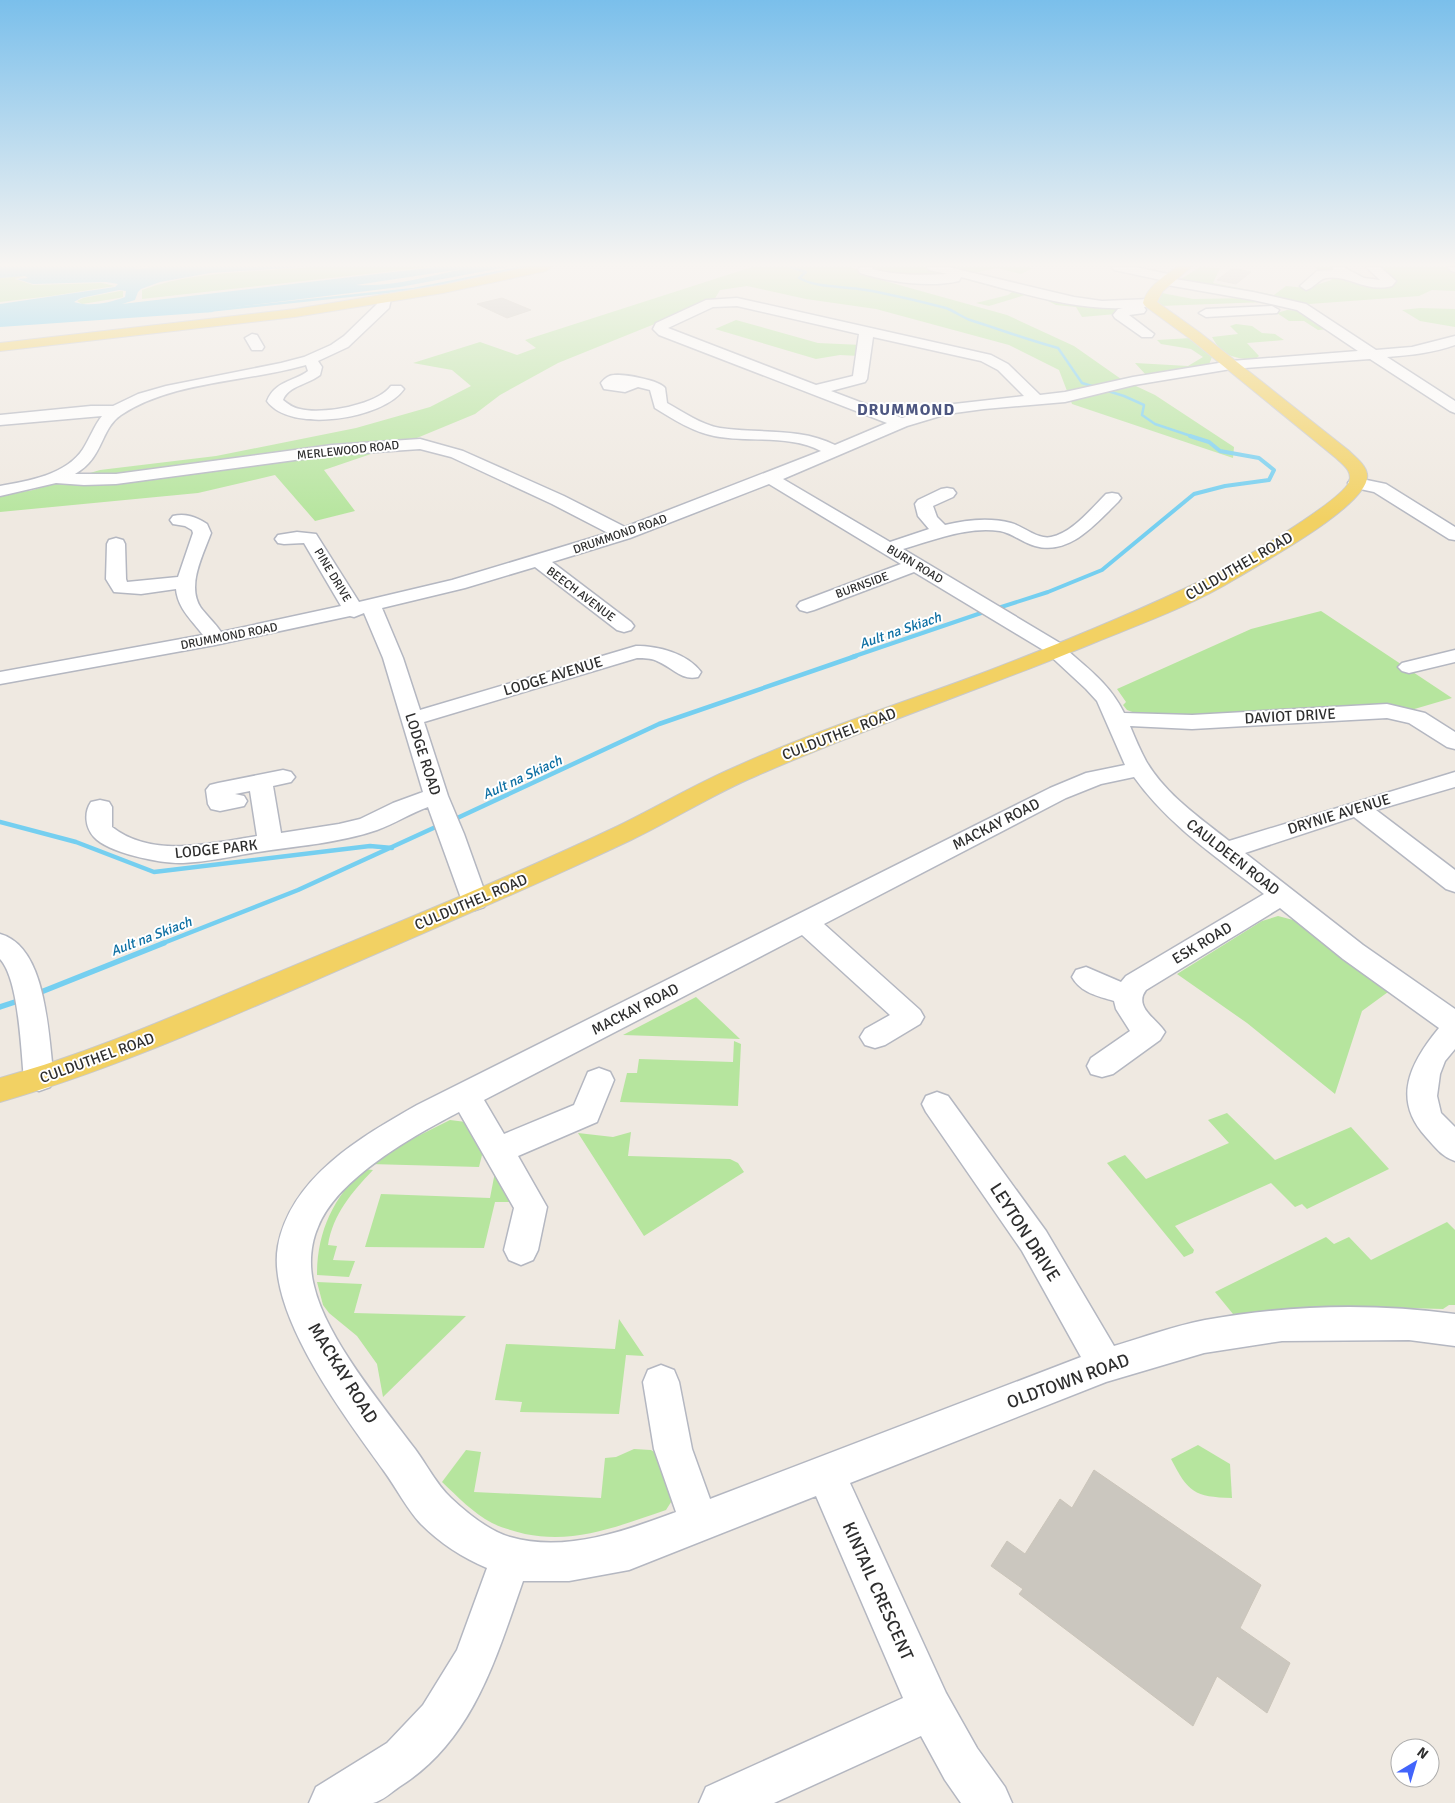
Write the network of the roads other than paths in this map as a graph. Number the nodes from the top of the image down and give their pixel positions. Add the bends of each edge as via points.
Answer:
1 (261, 351) edge
2 (327, 351) edge
3 (714, 351) edge
4 (864, 351) edge
5 (958, 351) edge
6 (1213, 351) edge
7 (1370, 351) edge
8 (1404, 351) edge
9 (1374, 354) junction
10 (309, 359) junction
11 (291, 364) junction
12 (1231, 366) junction
13 (634, 382) dead end
14 (396, 389) dead end
15 (814, 390) junction
16 (1036, 399) junction
17 (1455, 408) edge
18 (118, 411) junction
19 (0, 420) edge
20 (901, 423) junction
21 (835, 451) junction
22 (54, 478) junction
23 (770, 478) junction
24 (1357, 483) junction
25 (0, 491) edge
26 (947, 493) dead end
27 (1112, 498) dead end
28 (179, 520) dead end
29 (940, 530) junction
30 (624, 534) junction
31 (1455, 535) edge
32 (284, 539) dead end
33 (115, 544) dead end
34 (888, 548) junction
35 (539, 561) junction
36 (916, 565) junction
37 (186, 582) junction
38 (807, 606) dead end
39 (363, 609) junction
40 (624, 626) dead end
41 (215, 639) junction
42 (1051, 647) junction
43 (1455, 656) edge
44 (1409, 667) dead end
45 (682, 671) dead end
46 (0, 678) edge
47 (1116, 719) junction
48 (412, 720) junction
49 (1455, 742) edge
50 (1139, 769) junction
51 (1455, 779) edge
52 (235, 801) dead end
53 (100, 807) dead end
54 (1358, 808) junction
55 (444, 816) junction
56 (270, 843) junction
57 (1224, 851) junction
58 (1455, 882) edge
59 (1282, 895) junction
60 (475, 901) junction
61 (805, 922) junction
62 (0, 943) edge
63 (1085, 977) dead end
64 (1127, 995) junction
65 (1455, 1024) edge
66 (1455, 1030) edge
67 (874, 1037) dead end
68 (1102, 1066) dead end
69 (40, 1079) junction
70 (599, 1080) dead end
71 (0, 1090) edge
72 (465, 1096) junction
73 (937, 1104) dead end
74 (1455, 1148) edge
75 (497, 1151) junction
76 (521, 1250) dead end
77 (1455, 1330) edge
78 (1105, 1365) junction
79 (661, 1382) dead end
80 (826, 1473) junction
81 (699, 1522) junction
82 (524, 1560) junction
83 (930, 1709) junction
84 (332, 1803) edge
85 (722, 1803) edge
86 (989, 1803) edge

1 - 11 street
2 - 10 street
3 - 15 street
4 - 15 street via 860,380
5 - 16 street via 997,362
6 - 12 main road
7 - 9 street
8 - 9 street, DRUMMOND ROAD
9 - 12 street, DRUMMOND ROAD
9 - 17 street
10 - 11 street
10 - 14 street via 315,372 286,387 276,397 280,407 290,412 318,415 349,412 391,396
11 - 18 street via 187,385
12 - 16 street, DRUMMOND ROAD
12 - 24 main road via 1342,454 1357,472
13 - 21 street via 658,388 660,405 716,432 802,438
15 - 20 street
16 - 20 street, DRUMMOND ROAD via 964,407
18 - 19 street
18 - 22 street via 103,422 88,453
20 - 21 street, DRUMMOND ROAD
21 - 23 street, DRUMMOND ROAD
22 - 25 street
22 - 30 street, MERLEWOOD ROAD via 116,480 332,450 408,444 457,454
23 - 30 street, DRUMMOND ROAD
23 - 34 street, BURN ROAD
24 - 31 street via 1380,488
24 - 42 main road, CULDUTHEL ROAD via 1348,496 1318,520 1218,581 1162,607
26 - 29 street via 924,504 932,522
27 - 29 street via 1072,534 1054,542 1043,542 1000,526
28 - 37 street via 197,524 202,533
29 - 34 street
30 - 35 street, DRUMMOND ROAD
32 - 39 street, PINE DRIVE via 310,538
33 - 37 street via 116,579 121,588
34 - 36 street, BURN ROAD
35 - 39 street, DRUMMOND ROAD
35 - 40 street, BEECH AVENUE
36 - 38 street, BURNSIDE
36 - 42 street, BURN ROAD
37 - 41 street via 189,606 208,626
39 - 41 street, DRUMMOND ROAD
39 - 48 street, LODGE ROAD via 393,658
41 - 46 street, DRUMMOND ROAD
42 - 47 street, CAULDEEN ROAD via 1094,684
42 - 60 main road, CULDUTHEL ROAD via 997,675 738,774 589,850
43 - 44 street
45 - 48 street, LODGE AVENUE via 664,654 636,652
47 - 49 street, DAVIOT DRIVE via 1192,722 1387,711 1417,718
47 - 50 street, CAULDEEN ROAD
48 - 55 street, LODGE ROAD
50 - 57 street, CAULDEEN ROAD via 1173,809
50 - 61 street, MACKAY ROAD via 1094,778 1058,793
51 - 54 street, DRYNIE AVENUE
52 - 56 street, LODGE PARK via 220,804 218,790 272,779
53 - 56 street, LODGE PARK via 99,825 104,833 117,841 158,853 182,855
54 - 57 street, DRYNIE AVENUE
54 - 58 street
55 - 56 street, LODGE PARK via 402,808 358,828
55 - 60 street, LODGE ROAD
57 - 59 street, CAULDEEN ROAD
59 - 64 street, ESK ROAD via 1136,983
59 - 65 street, CAULDEEN ROAD via 1400,987
60 - 69 main road, CULDUTHEL ROAD via 113,1054
61 - 67 street via 910,1017
61 - 72 street, MACKAY ROAD
62 - 69 street via 18,960 28,995
63 - 64 street
64 - 68 street via 1132,1013 1150,1032
66 - 74 street via 1433,1056 1425,1074 1422,1096 1427,1118
69 - 71 main road, CULDUTHEL ROAD
70 - 75 street via 586,1113
72 - 75 street
72 - 82 street, MACKAY ROAD via 380,1141 324,1189 309,1209 296,1246 296,1284 311,1326 436,1511 472,1540
73 - 78 street, LEYTON DRIVE via 1034,1241
75 - 76 street via 530,1207
77 - 78 street, OLDTOWN ROAD via 1409,1324 1282,1325 1204,1337
78 - 80 street, OLDTOWN ROAD
79 - 81 street via 673,1449
80 - 81 street, OLDTOWN ROAD
80 - 83 street, KINTAIL CRESCENT
81 - 82 street, OLDTOWN ROAD via 629,1550 587,1559
82 - 84 street via 457,1693 438,1721 404,1759
83 - 85 street
83 - 86 street, KINTAIL CRESCENT via 961,1764

